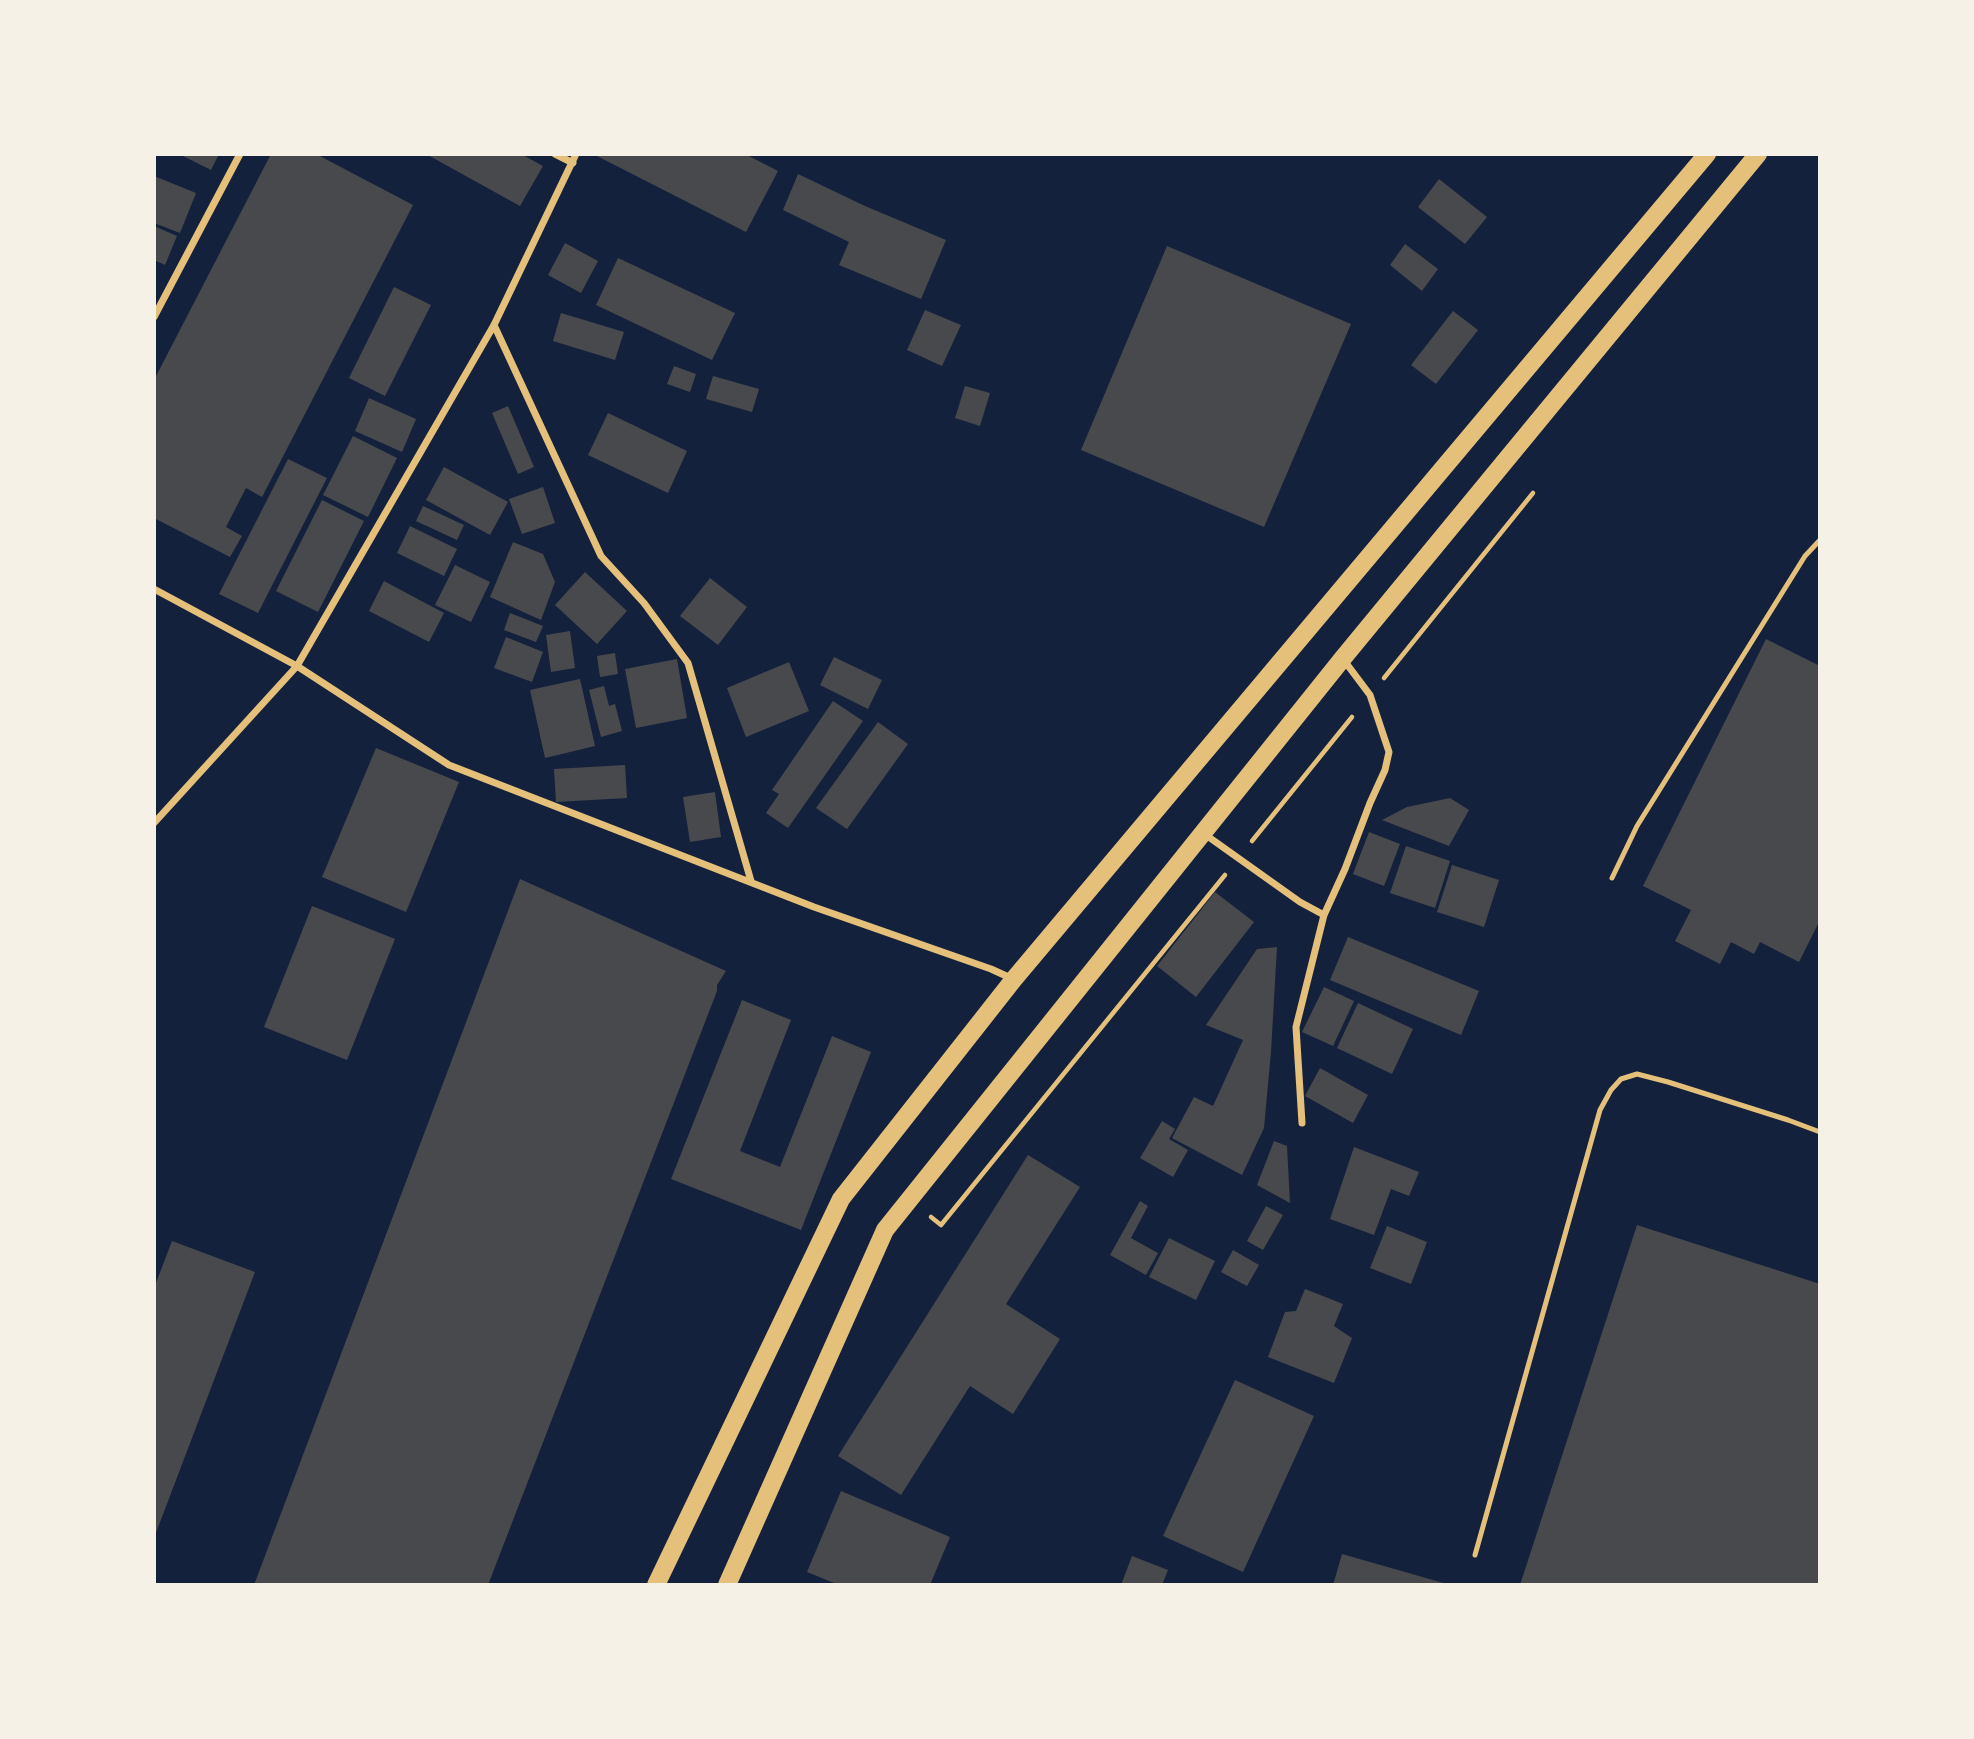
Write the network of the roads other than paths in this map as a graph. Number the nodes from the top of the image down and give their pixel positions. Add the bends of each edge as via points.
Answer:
1 (240, 154) edge
2 (555, 154) edge
3 (576, 154) edge
4 (1707, 154) edge
5 (1758, 154) edge
6 (573, 163) junction
7 (154, 317) edge
8 (494, 325) junction
9 (1820, 540) edge
10 (154, 589) edge
11 (1343, 658) junction
12 (297, 666) junction
13 (154, 823) edge
14 (1202, 833) junction
15 (1612, 878) dead end
16 (751, 881) junction
17 (1324, 915) junction
18 (1014, 979) junction
19 (1302, 1123) dead end
20 (1820, 1132) edge
21 (1475, 1555) dead end
22 (656, 1585) edge
23 (727, 1585) edge

1 - 7 street
2 - 6 street
3 - 6 street
4 - 18 main road
5 - 11 main road
6 - 8 street
8 - 12 street
8 - 16 street via 601,556 644,603 688,663
9 - 15 lane via 1805,556 1637,826
10 - 12 street
11 - 14 main road
11 - 17 street via 1370,695 1389,752
12 - 13 street
12 - 16 street via 449,765
14 - 17 street
14 - 23 main road via 885,1230
16 - 18 street
17 - 19 street via 1296,1027
18 - 22 main road via 841,1199
20 - 21 lane via 1637,1074 1621,1079 1611,1090 1600,1110

